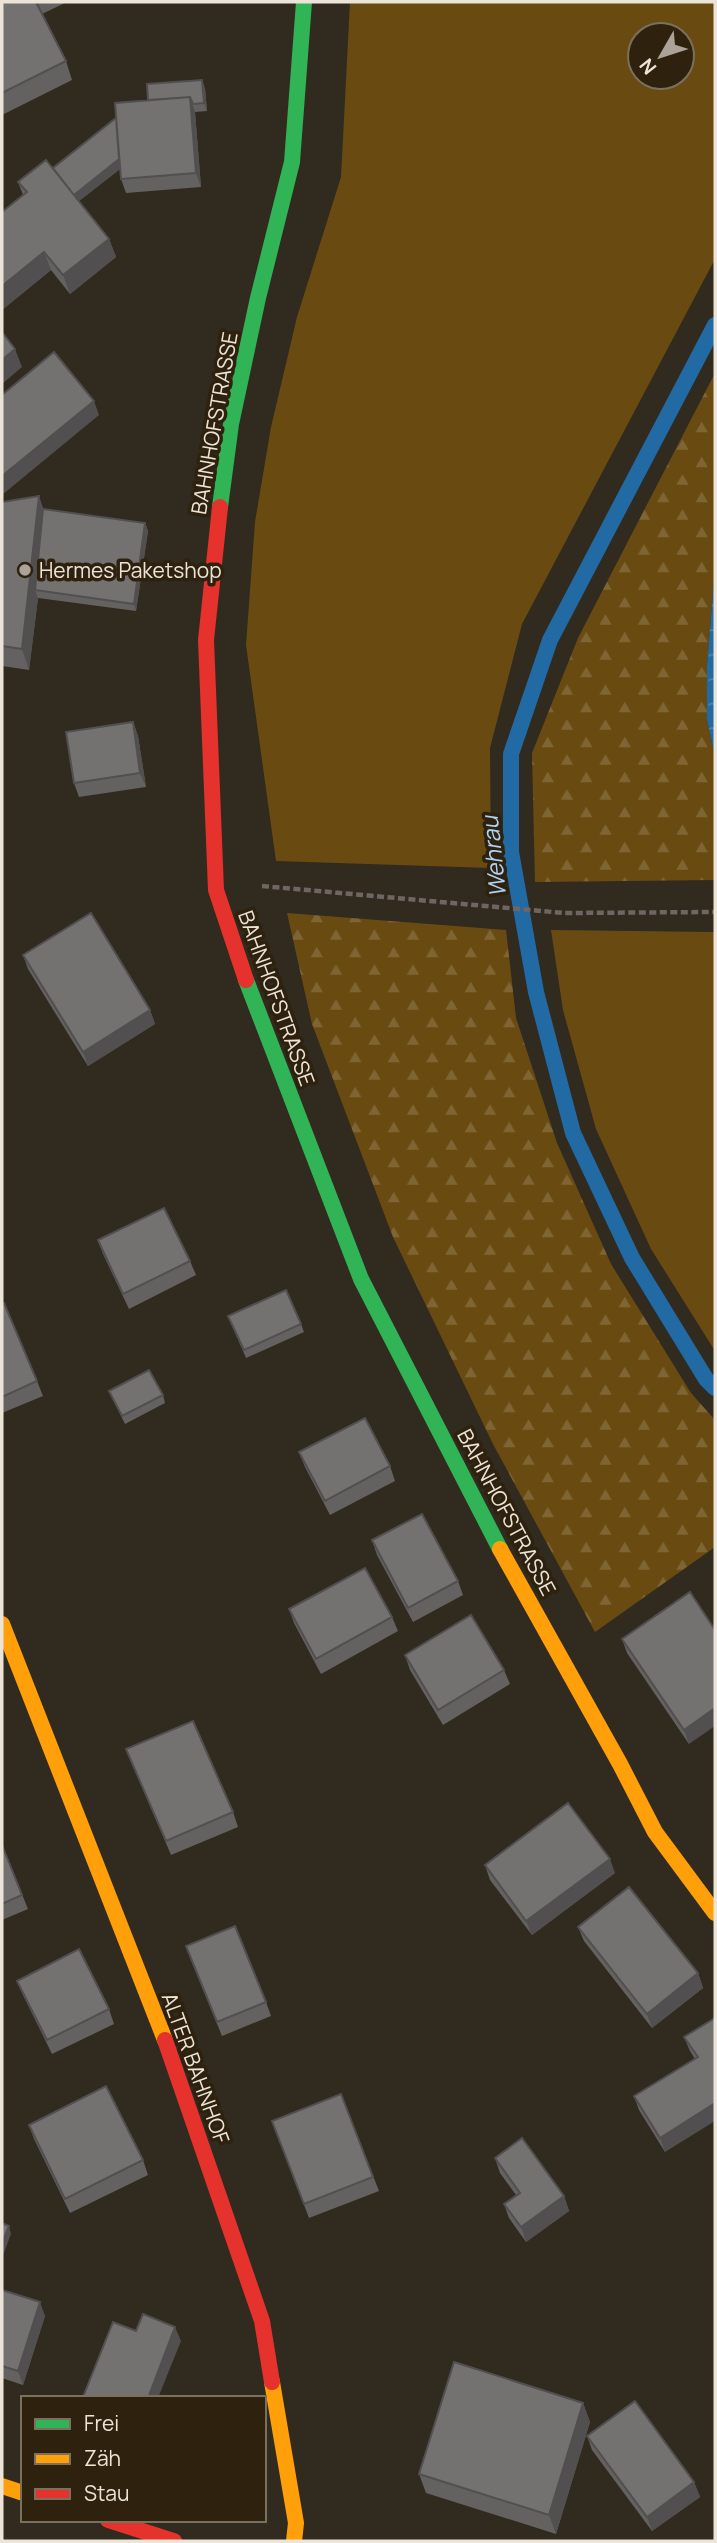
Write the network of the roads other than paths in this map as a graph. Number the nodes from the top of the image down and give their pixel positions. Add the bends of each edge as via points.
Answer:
1 (304, 2) edge
2 (2, 1623) edge
3 (715, 1913) edge
4 (2, 2486) edge
5 (21, 2492) edge
6 (114, 2522) edge
7 (174, 2541) edge
8 (294, 2541) edge

1 - 3 main road, BAHNHOFSTRASSE via 292,162 231,424 206,640 216,890 245,978 361,1279 500,1548 655,1832
2 - 8 main road, ALTER BAHNHOF via 179,2077 262,2320 296,2523
4 - 5 main road
6 - 7 main road

